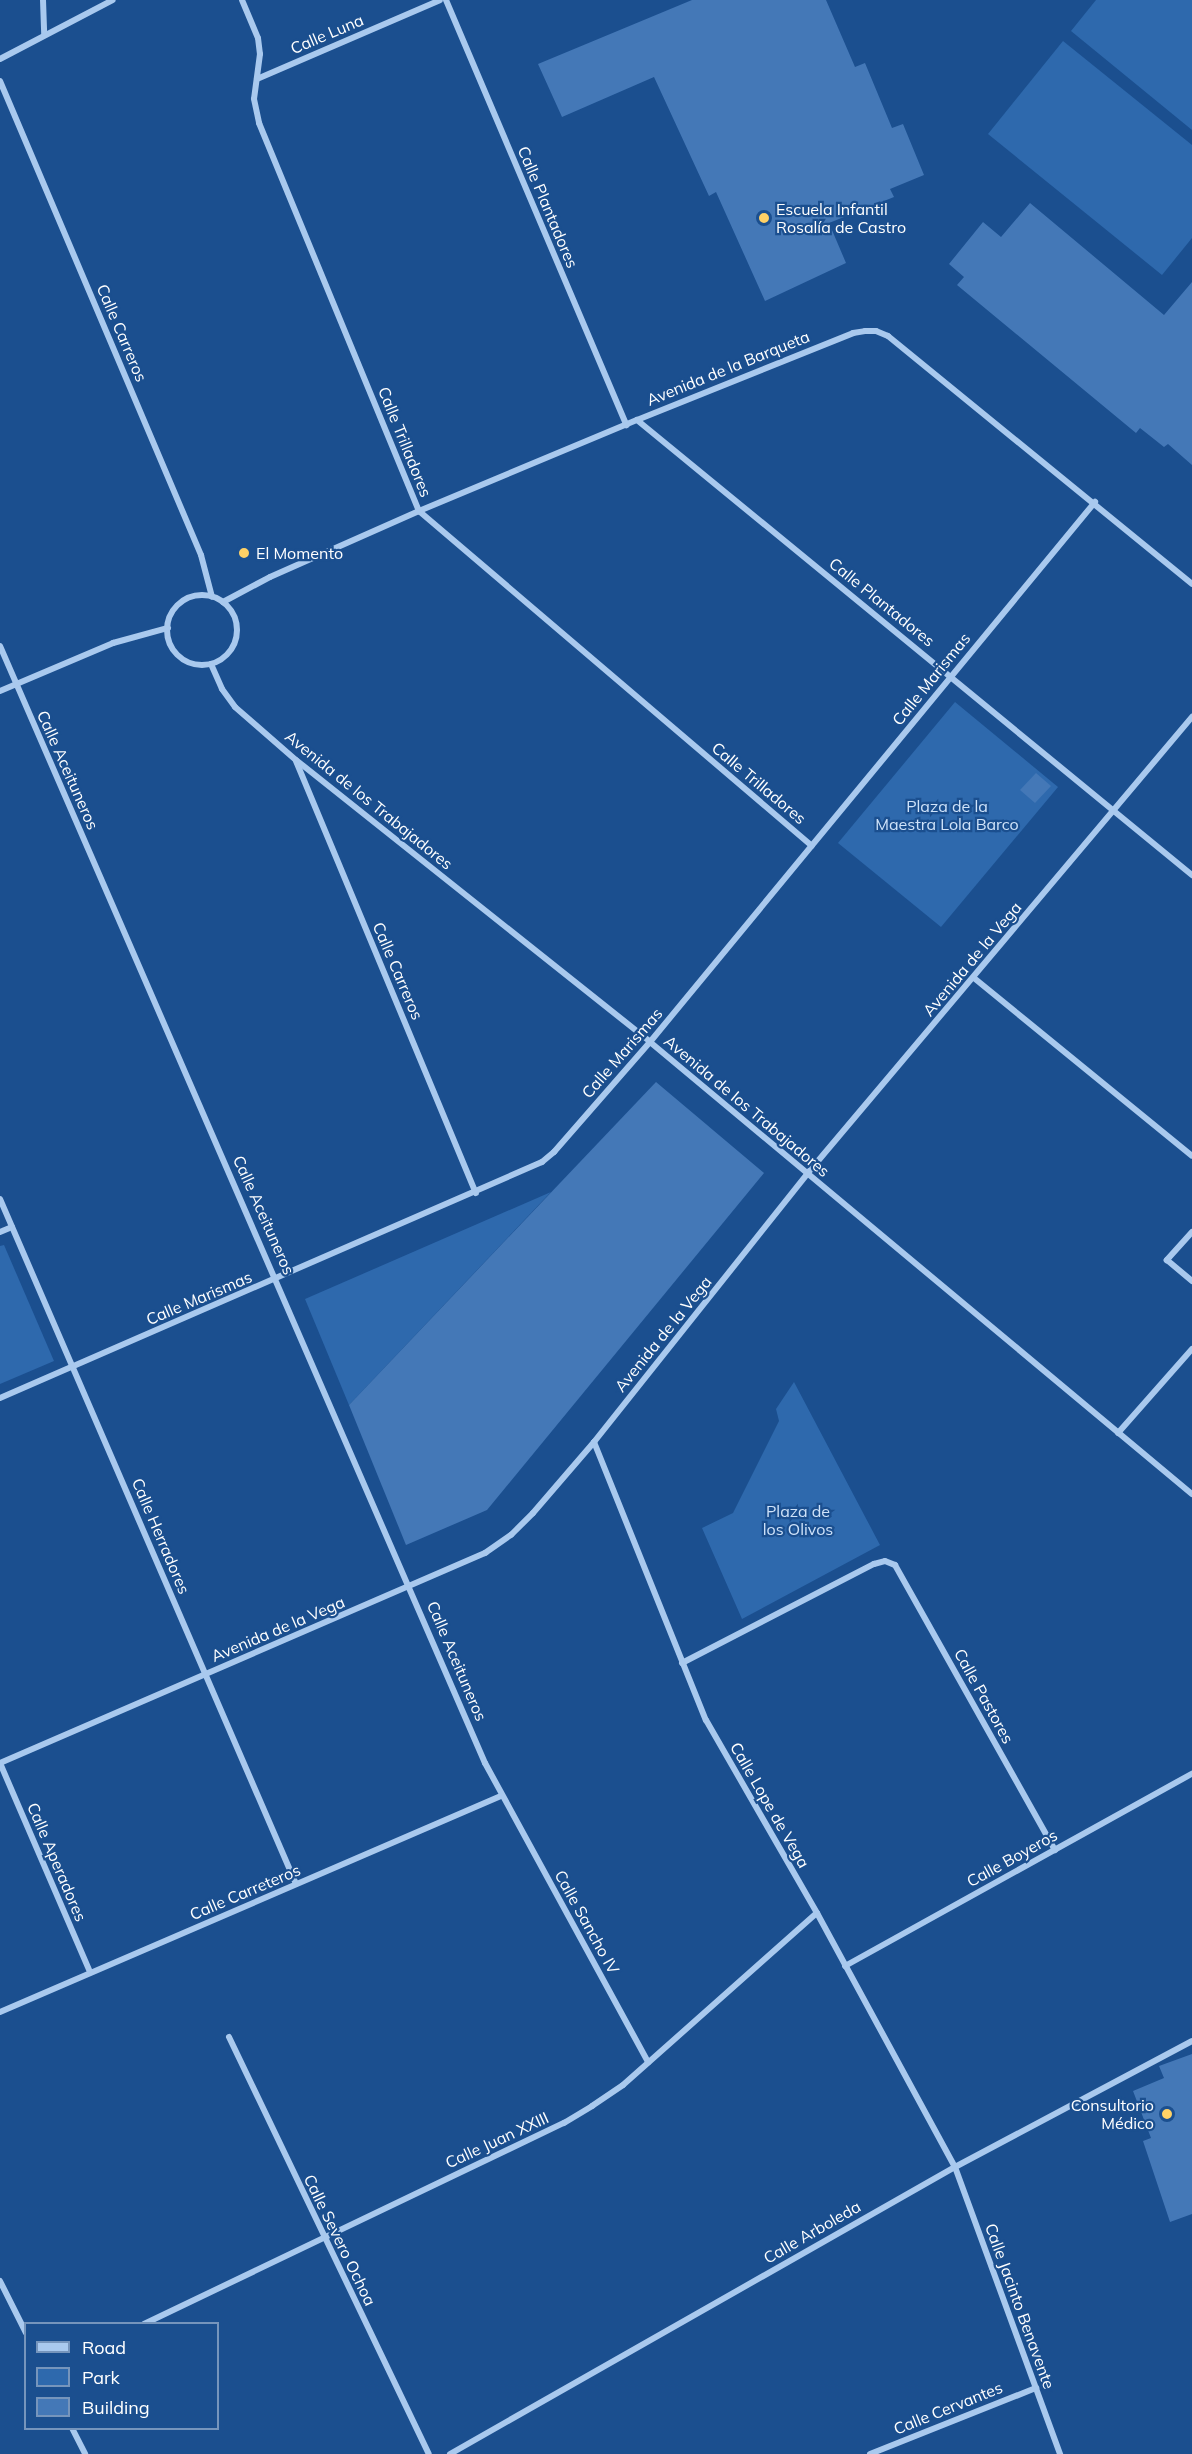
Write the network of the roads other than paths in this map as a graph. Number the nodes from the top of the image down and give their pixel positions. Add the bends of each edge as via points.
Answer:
1 (44, 0) edge
2 (113, 0) edge
3 (242, 0) edge
4 (440, 0) edge
5 (446, 0) edge
6 (44, 34) junction
7 (0, 59) edge
8 (257, 79) junction
9 (0, 81) edge
10 (637, 420) junction
11 (626, 425) junction
12 (1095, 502) junction
13 (419, 511) junction
14 (1192, 584) edge
15 (212, 597) junction
16 (223, 602) junction
17 (168, 628) junction
18 (0, 646) edge
19 (211, 664) junction
20 (951, 676) junction
21 (16, 684) junction
22 (0, 691) edge
23 (1192, 717) edge
24 (296, 760) junction
25 (1114, 811) junction
26 (812, 846) junction
27 (1192, 875) edge
28 (974, 978) junction
29 (650, 1042) junction
30 (1192, 1156) edge
31 (807, 1174) junction
32 (476, 1192) junction
33 (0, 1199) edge
34 (12, 1227) junction
35 (0, 1232) edge
36 (1192, 1232) edge
37 (277, 1279) junction
38 (1192, 1281) edge
39 (1192, 1349) edge
40 (73, 1366) junction
41 (0, 1398) edge
42 (1118, 1433) junction
43 (594, 1442) junction
44 (1192, 1494) edge
45 (411, 1586) junction
46 (682, 1664) junction
47 (206, 1675) junction
48 (0, 1763) edge
49 (1192, 1774) edge
50 (501, 1796) junction
51 (1055, 1850) junction
52 (296, 1884) junction
53 (817, 1912) junction
54 (845, 1966) junction
55 (90, 1972) junction
56 (0, 2012) edge
57 (229, 2037) dead end
58 (1192, 2041) edge
59 (648, 2062) junction
60 (955, 2167) junction
61 (323, 2237) junction
62 (0, 2281) edge
63 (148, 2322) edge
64 (24, 2329) edge
65 (1036, 2388) junction
66 (73, 2430) edge
67 (85, 2454) edge
68 (429, 2454) edge
69 (450, 2454) edge
70 (870, 2454) edge
71 (1060, 2454) edge

1 - 6 street
2 - 6 street
3 - 8 street, Calle Trilladores via 258,38
4 - 8 street, Calle Luna
5 - 11 street, Calle Plantadores
6 - 7 street
8 - 13 street, Calle Trilladores via 254,99 259,123
9 - 15 street, Calle Carreros via 201,555
10 - 11 street, Avenida de la Barqueta
10 - 12 street, Avenida de la Barqueta via 853,333 876,331 888,336
10 - 20 street, Calle Plantadores
11 - 13 street, Avenida de la Barqueta
12 - 14 street, Avenida de la Barqueta
12 - 20 street, Calle Marismas
13 - 16 street, Avenida de la Barqueta
13 - 26 street, Calle Trilladores
15 - 16 street
15 - 17 street via 190,597 180,603 172,612
16 - 19 street via 235,620 235,642 230,652
17 - 19 street via 171,646 178,655 188,662
17 - 21 street via 113,643
18 - 21 street, Calle Aceituneros
19 - 24 street, Avenida de los Trabajadores via 235,707
20 - 25 street, Calle Plantadores
20 - 26 street, Calle Marismas
21 - 22 street
21 - 37 street, Calle Aceituneros
23 - 25 street, Avenida de la Vega
24 - 29 street, Avenida de los Trabajadores
24 - 32 street, Calle Carreros
25 - 27 street, Calle Plantadores
25 - 28 street, Avenida de la Vega
26 - 29 street, Calle Marismas
28 - 30 street
28 - 31 street, Avenida de la Vega
29 - 31 street, Avenida de los Trabajadores
29 - 32 street, Calle Marismas via 554,1152 530,1168
31 - 42 street, Avenida de los Trabajadores
31 - 43 street, Avenida de la Vega
32 - 37 street, Calle Marismas
33 - 34 street, Calle Herradores
34 - 35 street
34 - 40 street, Calle Herradores
36 - 38 street via 1167,1260
37 - 40 street, Calle Marismas
37 - 45 street, Calle Aceituneros
39 - 42 street
40 - 41 street, Calle Marismas
40 - 47 street, Calle Herradores
42 - 44 street, Avenida de los Trabajadores
43 - 45 street, Avenida de la Vega via 511,1535 485,1553
43 - 46 street, Calle Lope de Vega
45 - 47 street, Avenida de la Vega
45 - 50 street, Calle Aceituneros
46 - 51 street, Calle Pastores via 874,1564 885,1561 895,1565
46 - 53 street, Calle Lope de Vega via 706,1720
47 - 48 street, Avenida de la Vega
47 - 52 street, Calle Herradores
48 - 55 street, Calle Aperadores
49 - 51 street, Calle Boyeros
50 - 52 street, Calle Carreteros
50 - 59 street, Calle Sancho IV
51 - 54 street, Calle Boyeros
52 - 55 street, Calle Carreteros
53 - 54 street, Calle Lope de Vega
53 - 59 street, Calle Juan XXIII
54 - 60 street, Calle Lope de Vega
55 - 56 street, Calle Carreteros
57 - 61 street, Calle Severo Ochoa
58 - 60 street, Calle Arboleda
59 - 61 street, Calle Juan XXIII via 623,2085 564,2123
60 - 65 street, Calle Jacinto Benavente
60 - 69 street, Calle Arboleda
61 - 63 street, Calle Juan XXIII
61 - 68 street, Calle Severo Ochoa
62 - 64 street
65 - 70 street, Calle Cervantes
65 - 71 street, Calle Jacinto Benavente
66 - 67 street

